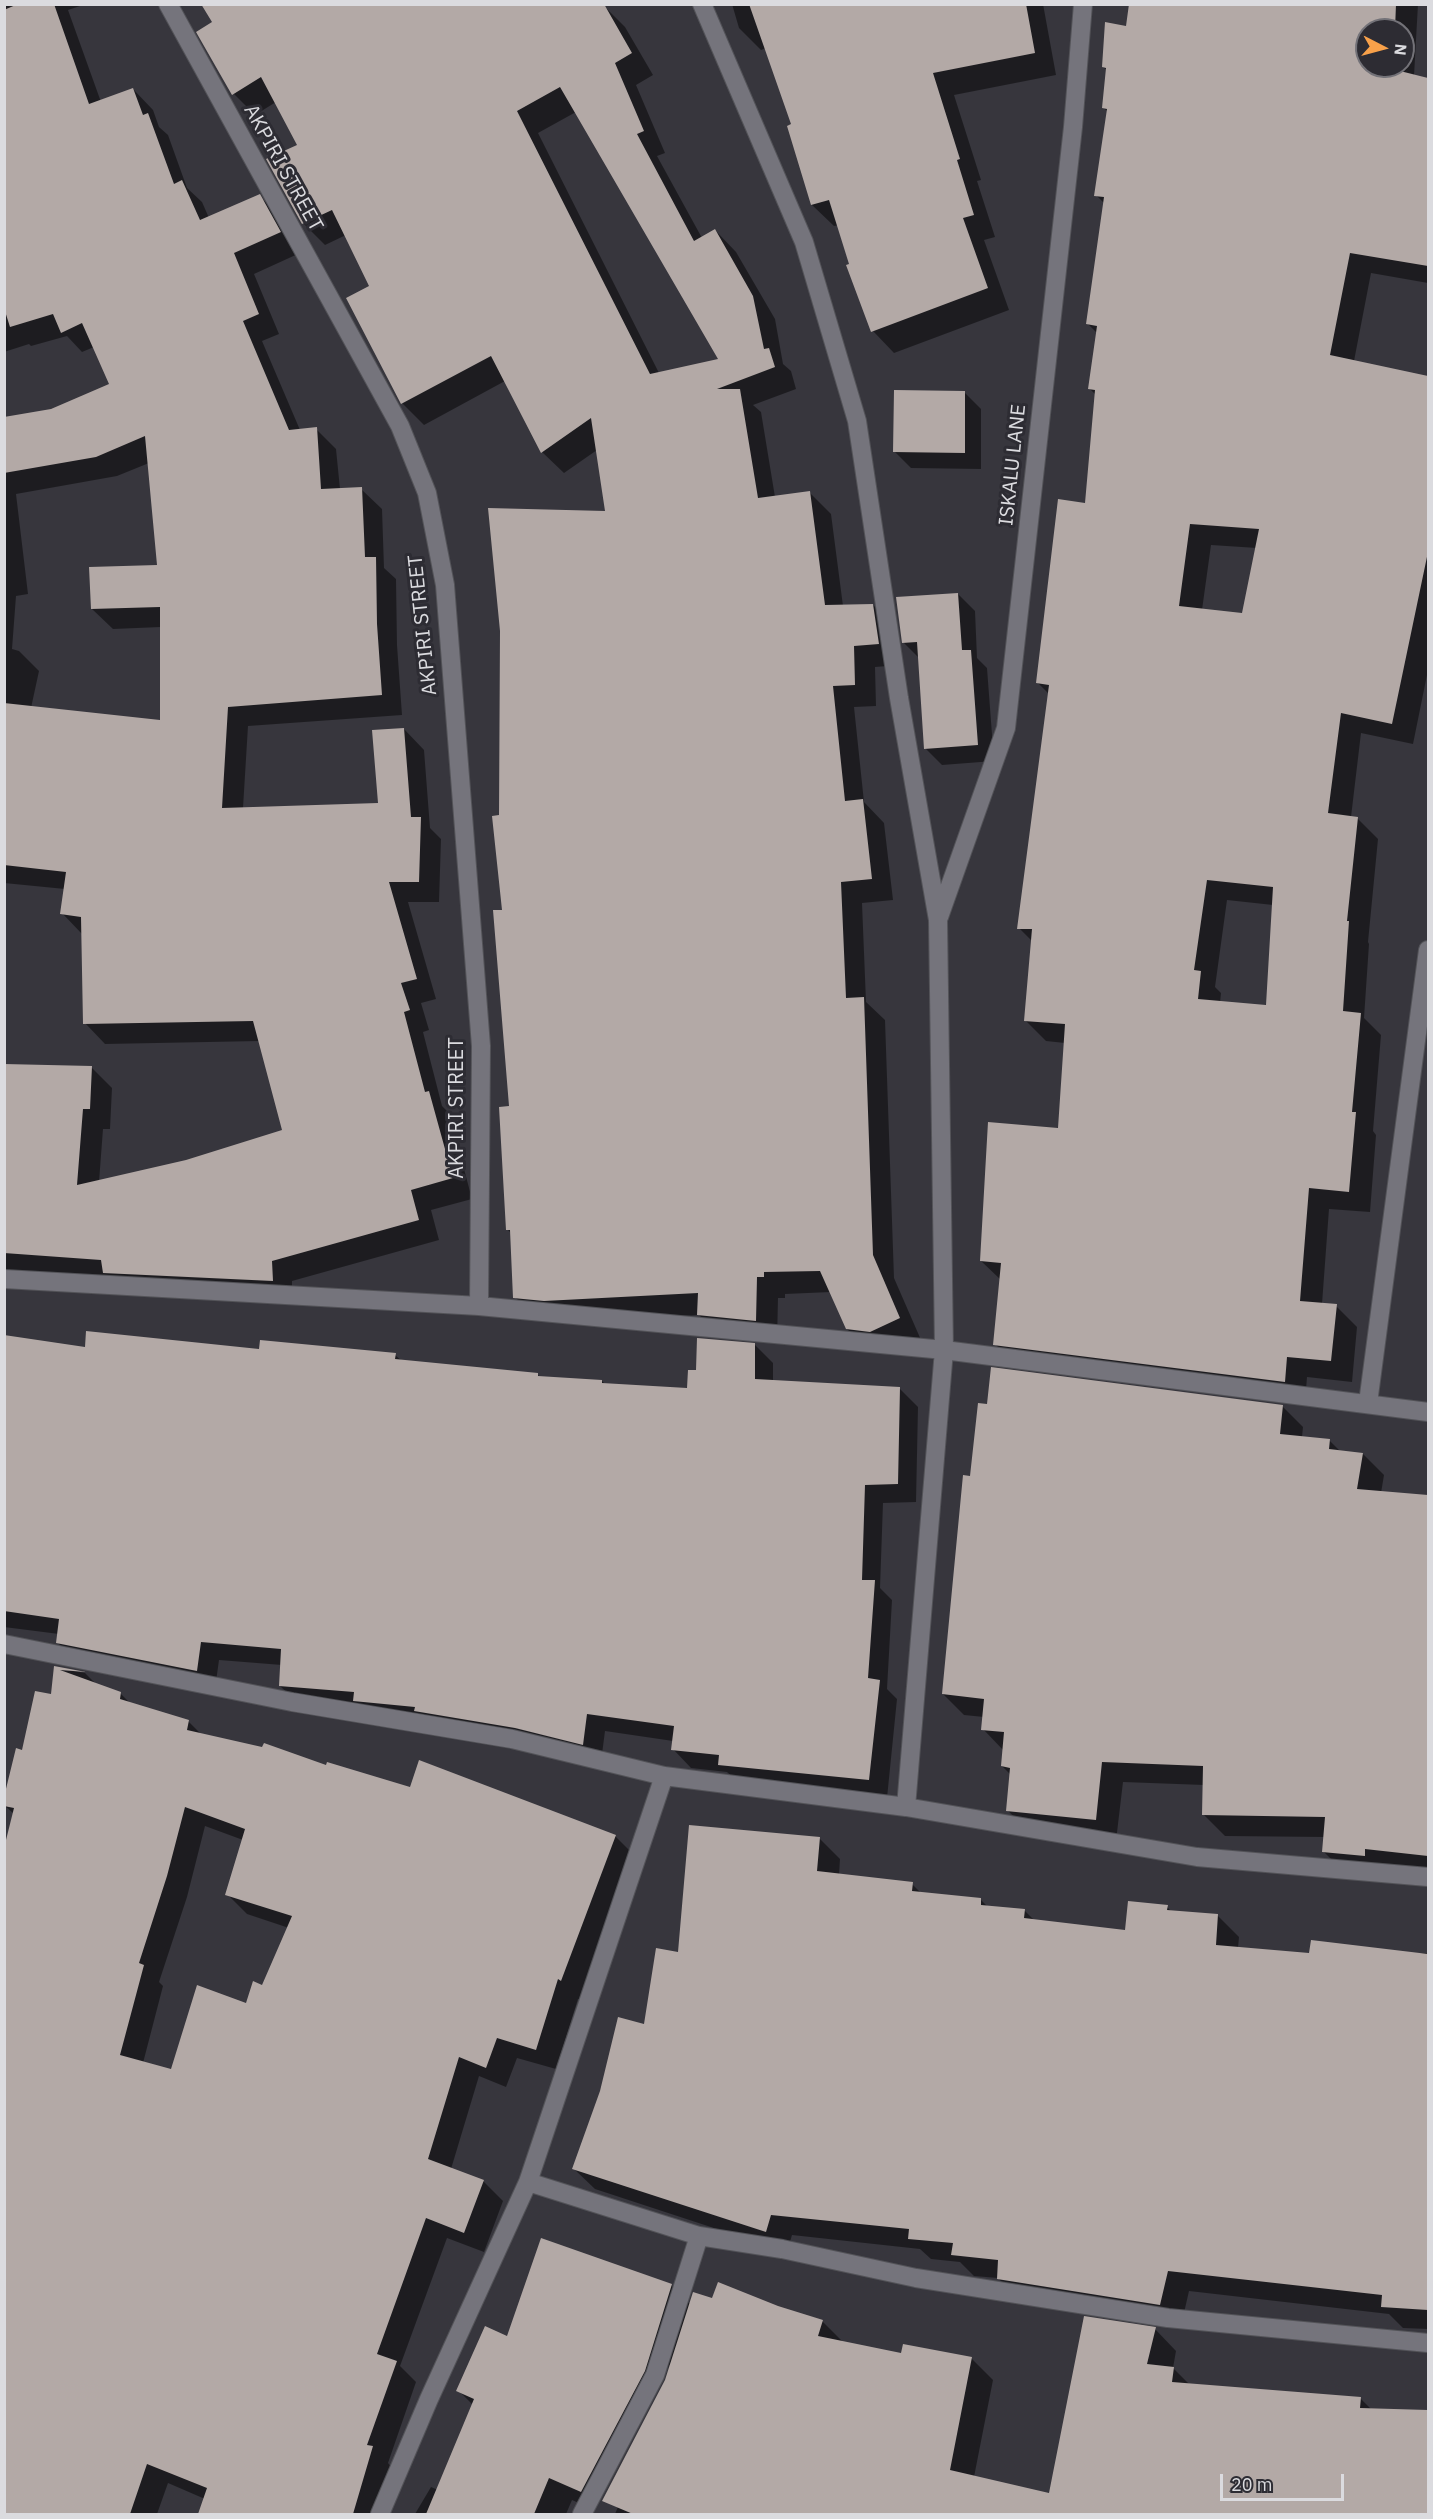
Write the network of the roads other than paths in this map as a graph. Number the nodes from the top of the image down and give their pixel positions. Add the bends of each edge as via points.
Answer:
1 (168, 4) edge
2 (702, 4) edge
3 (1083, 4) edge
4 (938, 920) junction
5 (1428, 950) edge
6 (4, 1279) edge
7 (479, 1306) junction
8 (944, 1350) junction
9 (1368, 1403) junction
10 (1428, 1412) edge
11 (6, 1650) edge
12 (664, 1776) junction
13 (906, 1807) junction
14 (1428, 1877) edge
15 (528, 2182) junction
16 (699, 2236) junction
17 (1428, 2343) edge
18 (380, 2514) edge
19 (582, 2514) edge

1 - 7 street, AKPIRI STREET via 400,426 427,493 445,585 481,1046
2 - 4 street via 804,242 857,421
3 - 4 street, ISKALU LANE via 1073,127 1006,728
4 - 8 street
5 - 9 street
6 - 7 street
7 - 8 street
8 - 9 street
8 - 13 street
9 - 10 street
11 - 12 street via 512,1739
12 - 13 street
12 - 15 street
13 - 14 street via 1197,1857
15 - 16 street
15 - 18 street
16 - 17 street via 782,2249 916,2278 1168,2318
16 - 19 street via 654,2375

